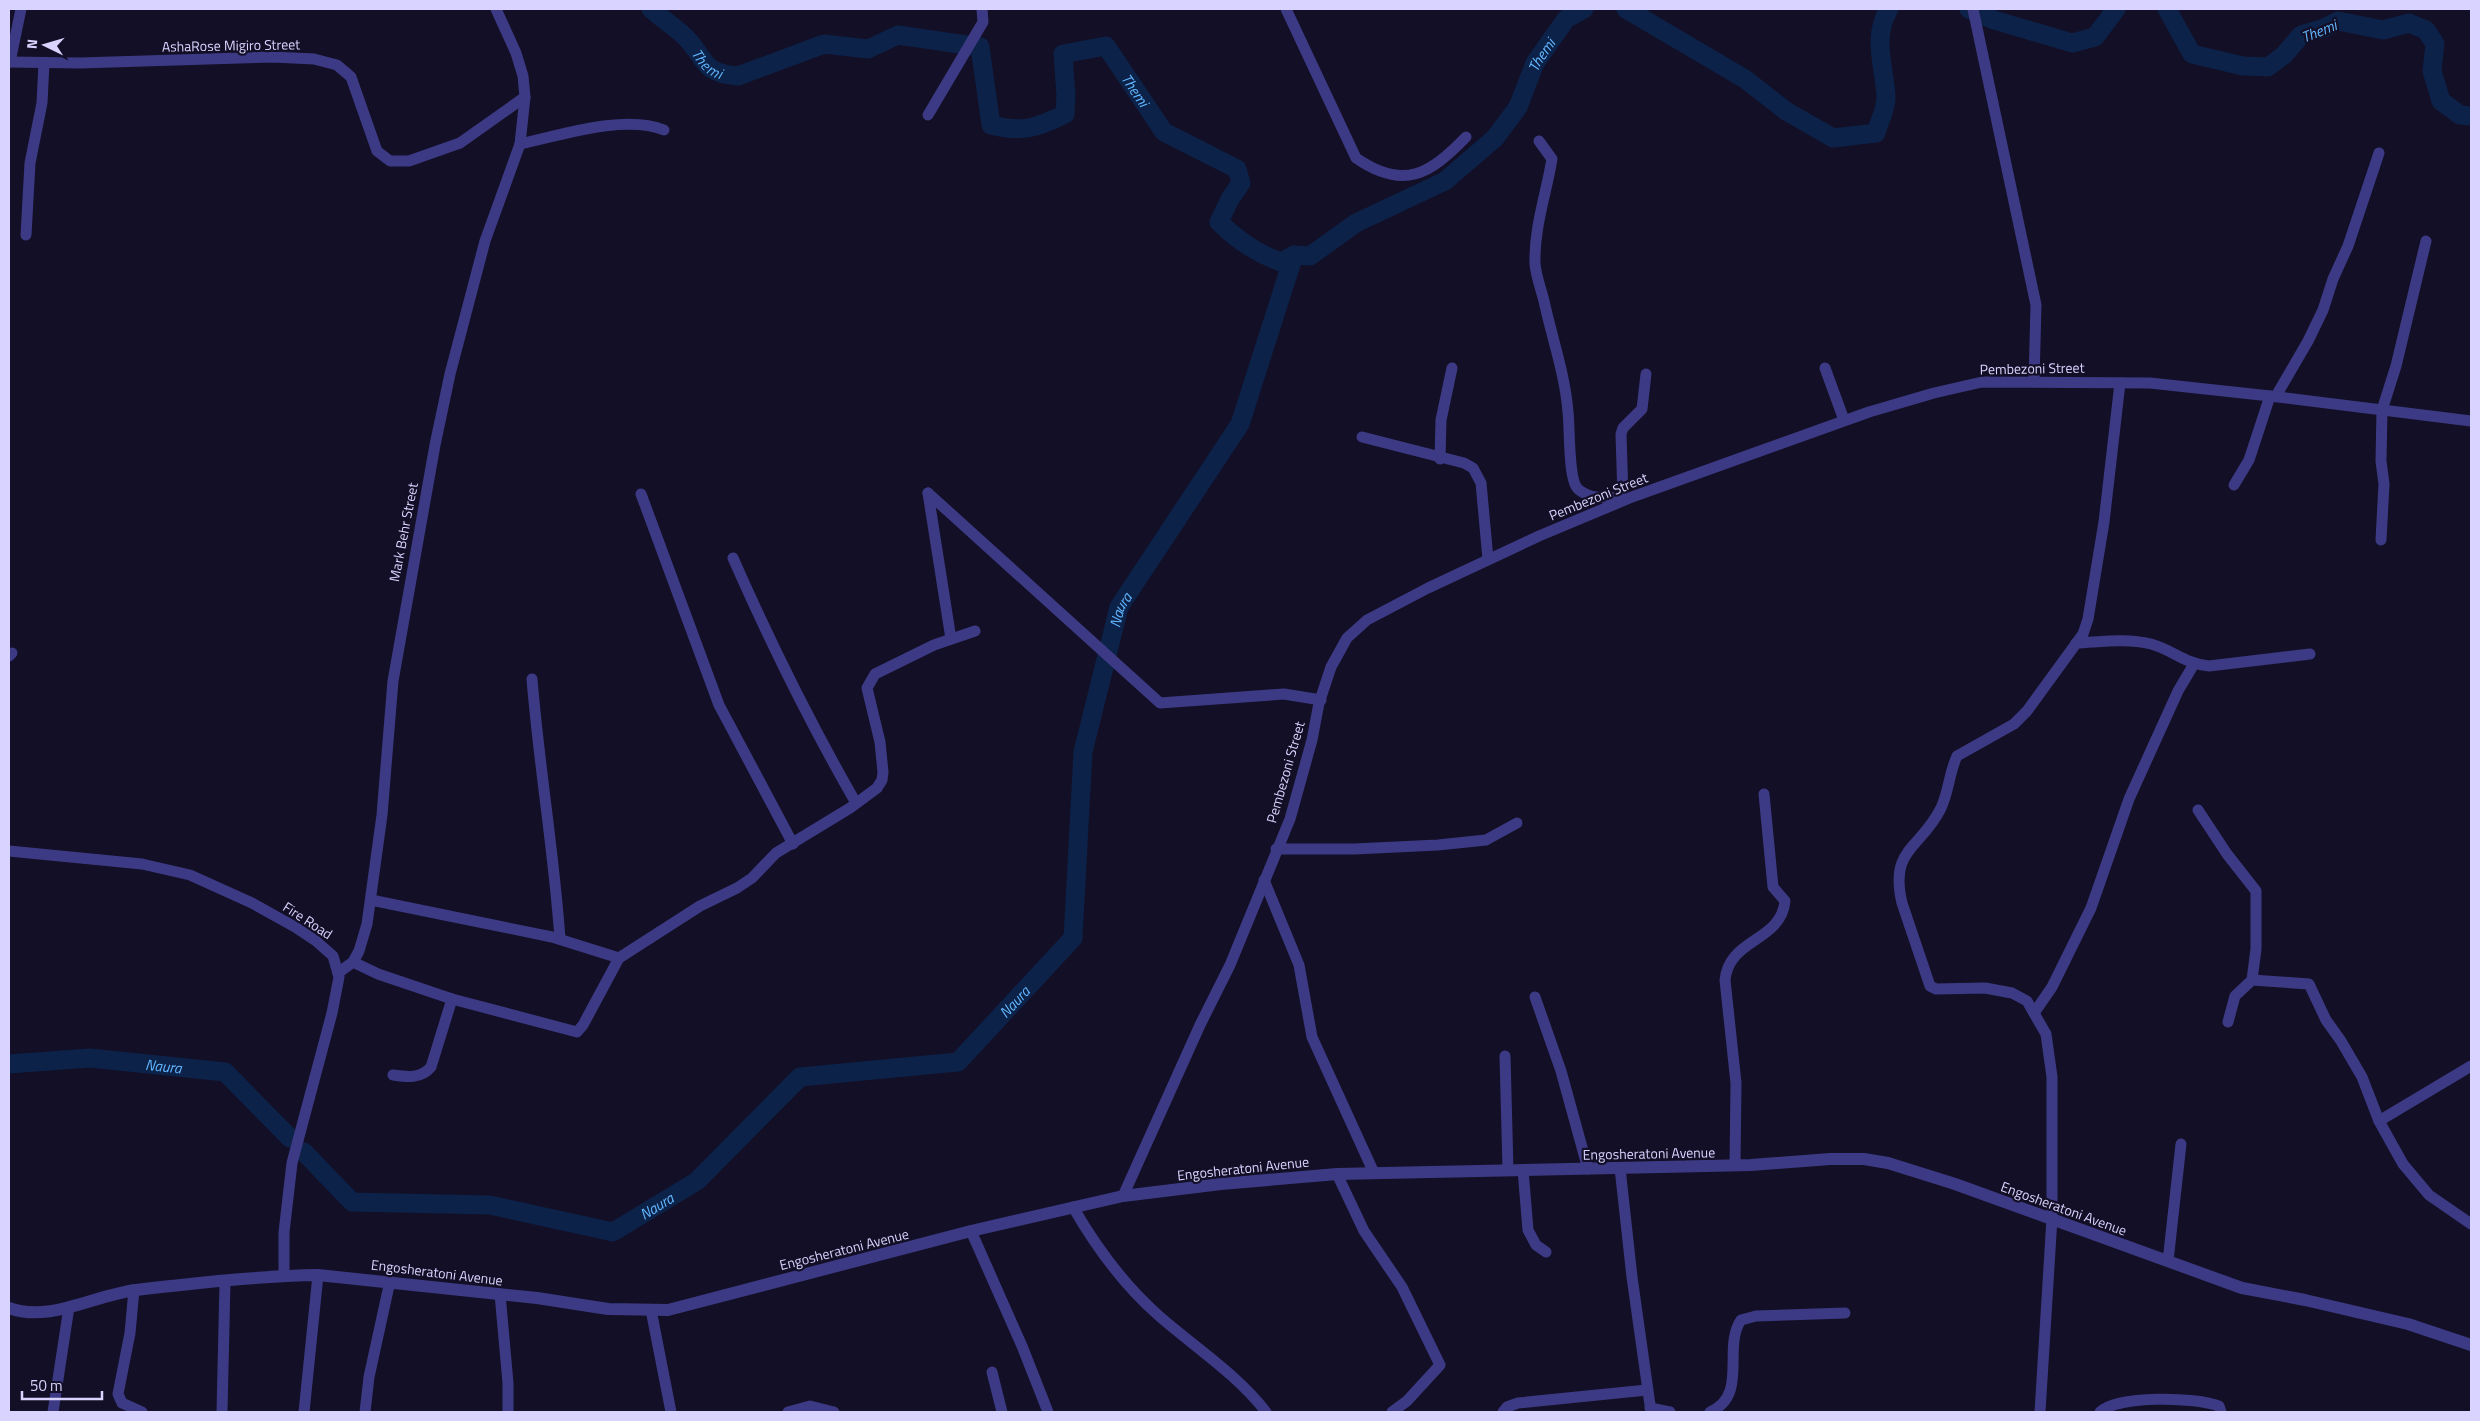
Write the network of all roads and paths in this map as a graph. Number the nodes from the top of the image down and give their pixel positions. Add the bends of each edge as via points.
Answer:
1 (21, 9) edge
2 (496, 9) edge
3 (982, 9) edge
4 (1286, 9) edge
5 (1973, 9) edge
6 (9, 62) edge
7 (44, 63) junction
8 (525, 97) junction
9 (928, 115) dead end
10 (664, 130) dead end
11 (1466, 137) dead end
12 (1539, 141) dead end
13 (520, 144) junction
14 (2379, 153) dead end
15 (26, 235) dead end
16 (2426, 241) dead end
17 (1452, 368) dead end
18 (1825, 368) dead end
19 (1646, 374) dead end
20 (2034, 381) junction
21 (2120, 383) junction
22 (2273, 396) junction
23 (2382, 410) junction
24 (1844, 420) junction
25 (2471, 421) edge
26 (1362, 437) dead end
27 (1440, 459) junction
28 (2234, 485) dead end
29 (641, 494) dead end
30 (1628, 497) junction
31 (2381, 540) dead end
32 (733, 558) dead end
33 (1488, 560) junction
34 (975, 631) dead end
35 (951, 639) junction
36 (2076, 643) junction
37 (2310, 654) dead end
38 (2194, 664) junction
39 (532, 679) dead end
40 (1320, 700) junction
41 (1764, 794) dead end
42 (856, 803) junction
43 (2198, 810) dead end
44 (1517, 823) dead end
45 (793, 844) junction
46 (1276, 849) junction
47 (9, 851) edge
48 (1264, 880) junction
49 (371, 900) junction
50 (560, 939) junction
51 (619, 958) junction
52 (353, 962) junction
53 (338, 973) junction
54 (2252, 980) junction
55 (1536, 997) dead end
56 (452, 999) junction
57 (2034, 1013) junction
58 (2228, 1022) dead end
59 (1505, 1056) dead end
60 (2471, 1066) edge
61 (393, 1075) dead end
62 (2379, 1121) junction
63 (2181, 1144) dead end
64 (1735, 1166) junction
65 (1620, 1168) junction
66 (1588, 1169) junction
67 (1508, 1170) junction
68 (1523, 1170) junction
69 (1374, 1172) junction
70 (1338, 1174) junction
71 (1123, 1196) junction
72 (1073, 1207) junction
73 (2052, 1218) junction
74 (2471, 1224) edge
75 (971, 1231) junction
76 (1546, 1252) dead end
77 (2168, 1261) junction
78 (284, 1275) junction
79 (318, 1275) junction
80 (390, 1281) junction
81 (225, 1282) junction
82 (134, 1290) junction
83 (500, 1294) junction
84 (69, 1307) junction
85 (9, 1308) edge
86 (651, 1310) junction
87 (1845, 1313) dead end
88 (2471, 1345) edge
89 (992, 1372) dead end
90 (1647, 1390) junction
91 (1651, 1410) edge
92 (53, 1412) edge
93 (142, 1412) edge
94 (222, 1412) edge
95 (304, 1412) edge
96 (365, 1412) edge
97 (508, 1412) edge
98 (671, 1412) edge
99 (788, 1412) edge
100 (834, 1412) edge
101 (1002, 1412) edge
102 (1048, 1412) edge
103 (1266, 1412) edge
104 (1392, 1412) edge
105 (1503, 1412) edge
106 (1670, 1412) edge
107 (1710, 1412) edge
108 (2040, 1412) edge
109 (2100, 1412) edge
110 (2221, 1412) edge

1 - 6 street
2 - 8 street, Mark Behr Street via 516,53
3 - 9 street via 983,22
4 - 11 street via 1356,158 1380,169 1411,176 1442,162
5 - 20 street via 2036,305
6 - 7 street, AshaRose Migiro Street
7 - 8 street, AshaRose Migiro Street via 273,57 337,65 351,76 377,151 390,161 409,161 460,143
7 - 15 street via 42,103 30,163
8 - 13 street, Mark Behr Street
10 - 13 street via 655,126 618,125
12 - 30 street via 1552,159 1537,220 1535,267 1562,368 1571,450 1570,470 1578,489 1586,494 1601,498
13 - 49 street, Mark Behr Street via 483,249 435,445 392,681 389,749
14 - 22 street via 2323,310 2308,341
16 - 23 street
17 - 27 street via 1441,420
18 - 24 street
19 - 30 street via 1642,409 1621,434
20 - 21 street, Pembezoni Street
20 - 24 street, Pembezoni Street via 1982,382 1960,386
21 - 22 street, Pembezoni Street via 2150,383
21 - 36 street via 2104,522 2088,619
22 - 23 street, Pembezoni Street
22 - 28 street via 2249,460
23 - 25 street, Pembezoni Street
23 - 31 street via 2384,484
24 - 30 street, Pembezoni Street via 1730,464
26 - 27 street
27 - 33 street via 1464,463 1478,474
29 - 45 street via 719,705
30 - 33 street, Pembezoni Street
32 - 42 street via 774,651
33 - 40 street, Pembezoni Street via 1367,620 1347,638 1331,667
34 - 35 street
35 - 40 street via 928,493 1160,703 1284,694
35 - 42 street via 893,665 869,681 867,688 880,742 883,772 877,788
36 - 38 street via 2129,640 2152,644
36 - 57 street via 2014,724 1957,756 1941,810 1929,829 1904,855 1900,866 1899,891 1930,986 1936,989 1998,989 2027,1001
37 - 38 street via 2209,666
38 - 57 street via 2178,691 2129,799 2091,908 2052,987
39 - 50 street via 553,850
40 - 46 street, Pembezoni Street via 1290,819
41 - 64 street via 1773,887 1785,901 1778,921 1739,952 1726,967 1736,1083
42 - 45 street
43 - 54 street via 2256,891 2256,949
44 - 46 street via 1486,840 1354,849
45 - 51 street via 776,853 752,878 737,888 700,906
46 - 48 street, Pembezoni Street
47 - 53 street, Fire Road via 142,864 190,875 252,903 316,941 333,956
48 - 69 street via 1299,965 1312,1037
48 - 71 street, Pembezoni Street via 1230,965
49 - 50 street
49 - 52 street, Mark Behr Street via 359,951
50 - 51 street
51 - 56 street via 577,1032
52 - 53 street
52 - 56 street
53 - 78 street via 332,1013 292,1163 284,1232
54 - 58 street via 2235,996
54 - 62 street via 2309,984 2326,1020 2362,1077
55 - 66 street via 1561,1071
56 - 61 street via 431,1067 418,1076
57 - 73 street via 2046,1034 2052,1077
59 - 67 street
60 - 62 street
62 - 74 street via 2404,1164 2429,1195
63 - 77 street
64 - 65 street, Engosheratoni Avenue
64 - 73 street, Engosheratoni Avenue via 1830,1159 1888,1163
65 - 66 street, Engosheratoni Avenue
65 - 90 street
66 - 68 street, Engosheratoni Avenue
67 - 68 street, Engosheratoni Avenue
67 - 69 street, Engosheratoni Avenue
68 - 76 street via 1528,1230 1536,1245
69 - 70 street, Engosheratoni Avenue
70 - 71 street, Engosheratoni Avenue
70 - 104 street via 1364,1232 1402,1288 1440,1365
71 - 72 street, Engosheratoni Avenue
72 - 75 street, Engosheratoni Avenue
72 - 103 street via 1100,1250 1134,1292
73 - 77 street, Engosheratoni Avenue
73 - 108 street
75 - 86 street, Engosheratoni Avenue via 709,1300 668,1310
75 - 102 street
77 - 88 street, Engosheratoni Avenue via 2242,1288 2408,1324
78 - 79 street, Engosheratoni Avenue
78 - 81 street, Engosheratoni Avenue
79 - 80 street, Engosheratoni Avenue
79 - 95 street
80 - 83 street, Engosheratoni Avenue
80 - 96 street via 369,1377
81 - 82 street, Engosheratoni Avenue
81 - 94 street
82 - 84 street, Engosheratoni Avenue
82 - 93 street via 130,1333 118,1394 122,1403
83 - 86 street, Engosheratoni Avenue via 608,1309
83 - 97 street
84 - 85 street, Engosheratoni Avenue via 30,1313
84 - 92 street
86 - 98 street
87 - 107 street via 1756,1316 1742,1320 1736,1329 1730,1395 1720,1408
89 - 101 street
90 - 91 street
90 - 105 street via 1518,1403
91 - 106 street
99 - 100 street via 810,1406
109 - 110 street via 2112,1406 2170,1398 2211,1403 2219,1406

